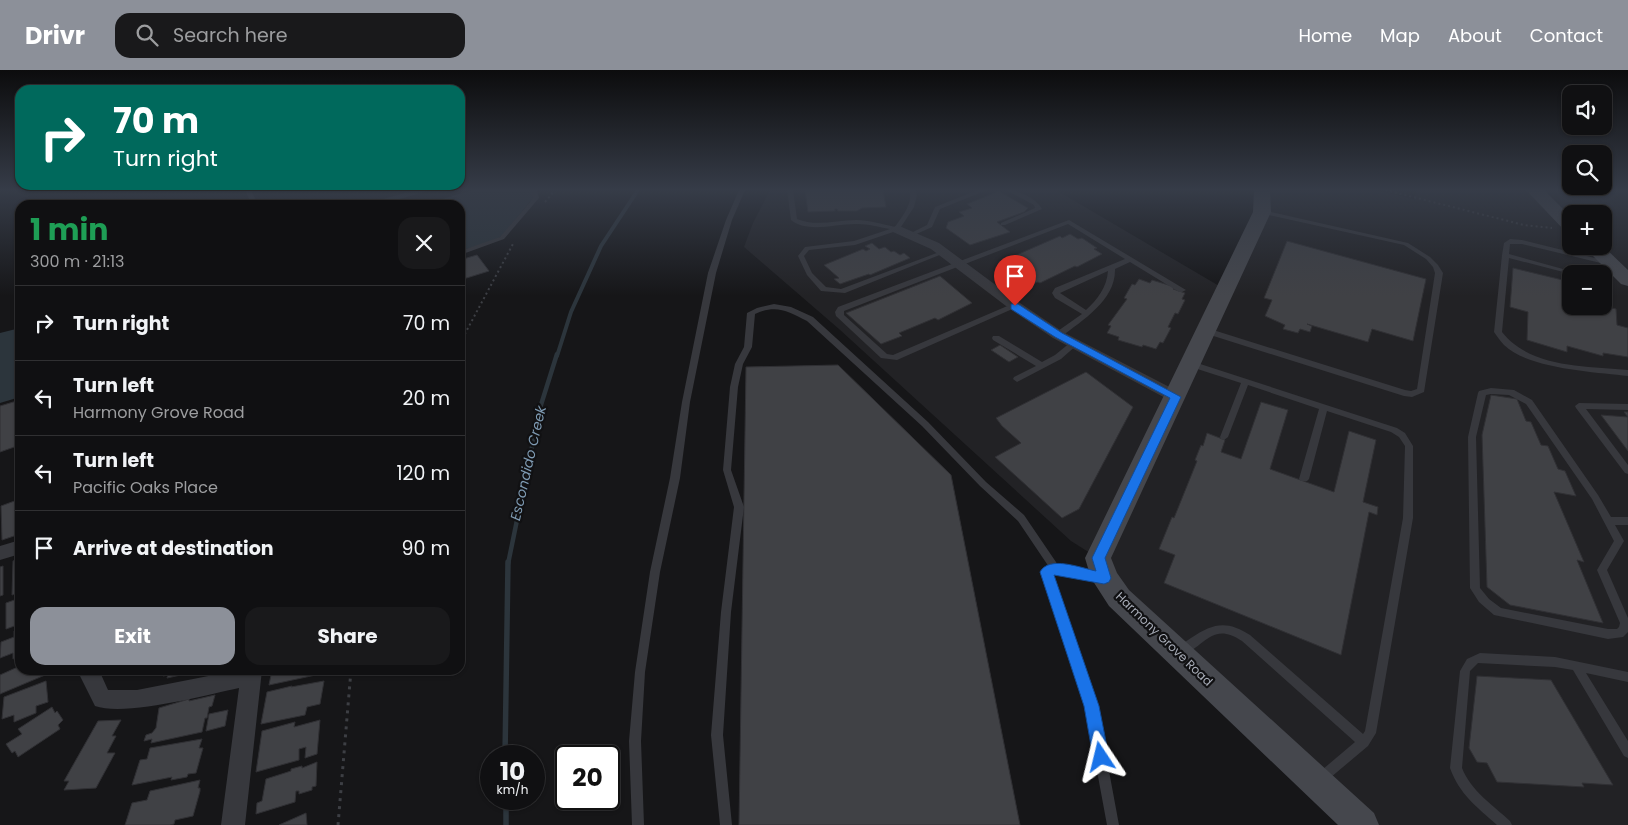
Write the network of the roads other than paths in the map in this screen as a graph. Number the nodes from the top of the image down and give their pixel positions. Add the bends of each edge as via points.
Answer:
1 (514, 225) edge
2 (727, 225) edge
3 (872, 225) edge
4 (905, 225) edge
5 (930, 225) edge
6 (1060, 225) edge
7 (1074, 225) edge
8 (1252, 225) edge
9 (1335, 225) edge
10 (903, 232) junction
11 (465, 251) edge
12 (944, 252) junction
13 (1505, 255) junction
14 (1602, 255) edge
15 (1131, 259) junction
16 (958, 264) junction
17 (1612, 264) junction
18 (1111, 268) junction
19 (1562, 270) edge
20 (1628, 280) edge
21 (1182, 290) dead end
22 (1015, 306) junction
23 (1087, 314) junction
24 (1207, 331) junction
25 (1058, 335) junction
26 (996, 338) dead end
27 (1074, 344) junction
28 (1191, 364) junction
29 (1042, 366) junction
30 (1628, 372) edge
31 (1017, 379) dead end
32 (1245, 382) junction
33 (1176, 397) junction
34 (1628, 407) edge
35 (1324, 408) junction
36 (1224, 437) dead end
37 (1628, 471) edge
38 (1304, 479) dead end
39 (1608, 521) junction
40 (1628, 521) edge
41 (15, 548) edge
42 (0, 553) edge
43 (1055, 568) junction
44 (1104, 578) junction
45 (1178, 653) junction
46 (1576, 666) junction
47 (90, 675) edge
48 (246, 675) edge
49 (251, 675) edge
50 (1628, 677) edge
51 (1364, 742) junction
52 (1628, 752) edge
53 (1316, 782) junction
54 (233, 825) edge
55 (638, 825) edge
56 (726, 825) edge
57 (1113, 825) edge
58 (1362, 825) edge
59 (1506, 825) edge

1 - 11 lane via 492,243
2 - 55 lane via 712,273 699,333 640,672 635,741
3 - 10 lane
4 - 10 lane
5 - 10 lane
6 - 16 lane
7 - 15 lane
8 - 24 street, Harmony Grove Road
9 - 24 lane via 1406,244 1436,266 1438,273 1421,390 1404,393
10 - 12 street
10 - 12 lane via 855,243 813,246 801,256 813,280 824,289 836,291
12 - 16 street
13 - 17 lane via 1506,243 1515,241
13 - 19 lane
13 - 30 lane via 1498,332 1507,345 1543,361
14 - 17 street
15 - 18 lane
15 - 21 lane
16 - 22 street
16 - 22 lane via 841,309 840,316 884,356 894,358
17 - 20 street
18 - 23 lane via 1111,280
18 - 23 lane via 1056,293
22 - 25 street
23 - 25 lane
24 - 28 street, Harmony Grove Road
25 - 27 street
26 - 29 lane
27 - 29 lane
27 - 33 street
28 - 32 lane
28 - 33 street, Harmony Grove Road
29 - 31 lane
32 - 35 lane
32 - 36 lane
33 - 44 street, Harmony Grove Road via 1098,558
34 - 37 lane via 1579,406
35 - 38 lane
35 - 51 lane via 1394,430 1409,446 1408,518 1373,722
39 - 39 lane via 1619,542 1602,570 1625,623 1618,634 1498,612 1487,605 1475,588 1472,437 1482,393 1511,392 1529,402
39 - 40 lane
41 - 42 street
43 - 44 lane
43 - 56 lane via 1021,518 983,484 926,424 810,319 778,306 762,307 751,313 748,347 739,364 734,387 727,470 740,507 726,612 717,735
43 - 57 lane via 1047,572 1091,706
44 - 45 street, Harmony Grove Road via 1119,598
45 - 51 lane via 1210,632 1232,629
45 - 53 street, Harmony Grove Road
46 - 50 lane
46 - 52 lane
46 - 59 lane via 1480,658 1467,665 1456,768 1458,778
47 - 48 street via 102,699 137,699
49 - 54 street
51 - 53 lane
53 - 58 street, Harmony Grove Road

